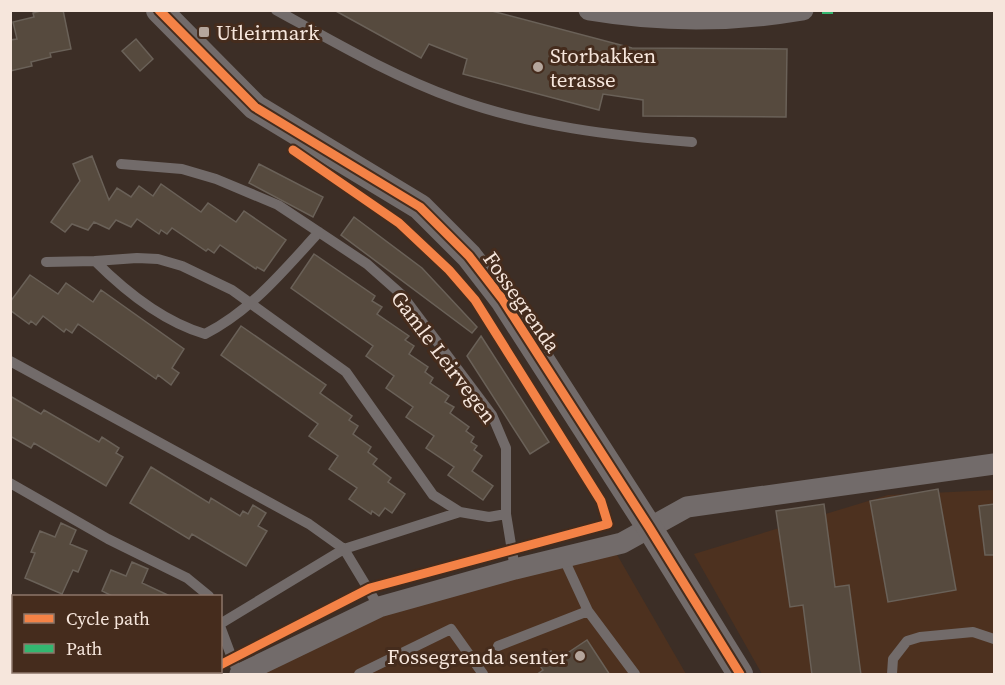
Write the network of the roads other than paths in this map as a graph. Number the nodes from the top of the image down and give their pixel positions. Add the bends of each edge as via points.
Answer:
1 (159, 10) edge
2 (276, 10) edge
3 (589, 10) edge
4 (803, 10) edge
5 (768, 13) edge
6 (692, 142) dead end
7 (121, 164) dead end
8 (319, 232) junction
9 (95, 261) junction
10 (46, 262) dead end
11 (251, 304) junction
12 (10, 361) edge
13 (994, 464) edge
14 (10, 483) edge
15 (460, 512) junction
16 (506, 514) junction
17 (649, 527) junction
18 (344, 549) junction
19 (562, 557) junction
20 (515, 568) junction
21 (207, 595) edge
22 (379, 607) junction
23 (588, 610) junction
24 (222, 624) edge
25 (222, 630) edge
26 (994, 639) edge
27 (498, 646) dead end
28 (239, 675) edge
29 (359, 675) edge
30 (483, 675) edge
31 (635, 675) edge
32 (740, 675) edge
33 (892, 675) edge

1 - 17 street, Fossegrenda via 255,107 420,207 469,256 503,300
2 - 6 lane via 414,82 457,99 521,118
3 - 5 street via 679,20
4 - 5 street
7 - 8 lane, Gamle Leirvegen via 182,169 216,179 278,205
8 - 11 lane
8 - 16 lane, Gamle Leirvegen via 367,264 402,295 492,415 506,448
9 - 10 lane
9 - 11 lane via 166,261 206,276
9 - 11 lane via 124,288 184,328 205,334
11 - 15 lane via 346,372 434,495
12 - 18 lane via 309,524
13 - 17 street via 687,507
14 - 21 lane via 187,578
15 - 16 lane via 489,517
15 - 18 lane
16 - 20 lane, Gamle Leirvegen
17 - 19 street via 622,543
17 - 32 street, Fossegrenda
18 - 22 lane
18 - 24 lane
19 - 20 street
19 - 23 lane
20 - 22 street
22 - 28 street
23 - 27 lane
23 - 31 lane
25 - 28 lane
26 - 33 lane via 973,632 907,641 894,659
29 - 30 lane via 451,629

